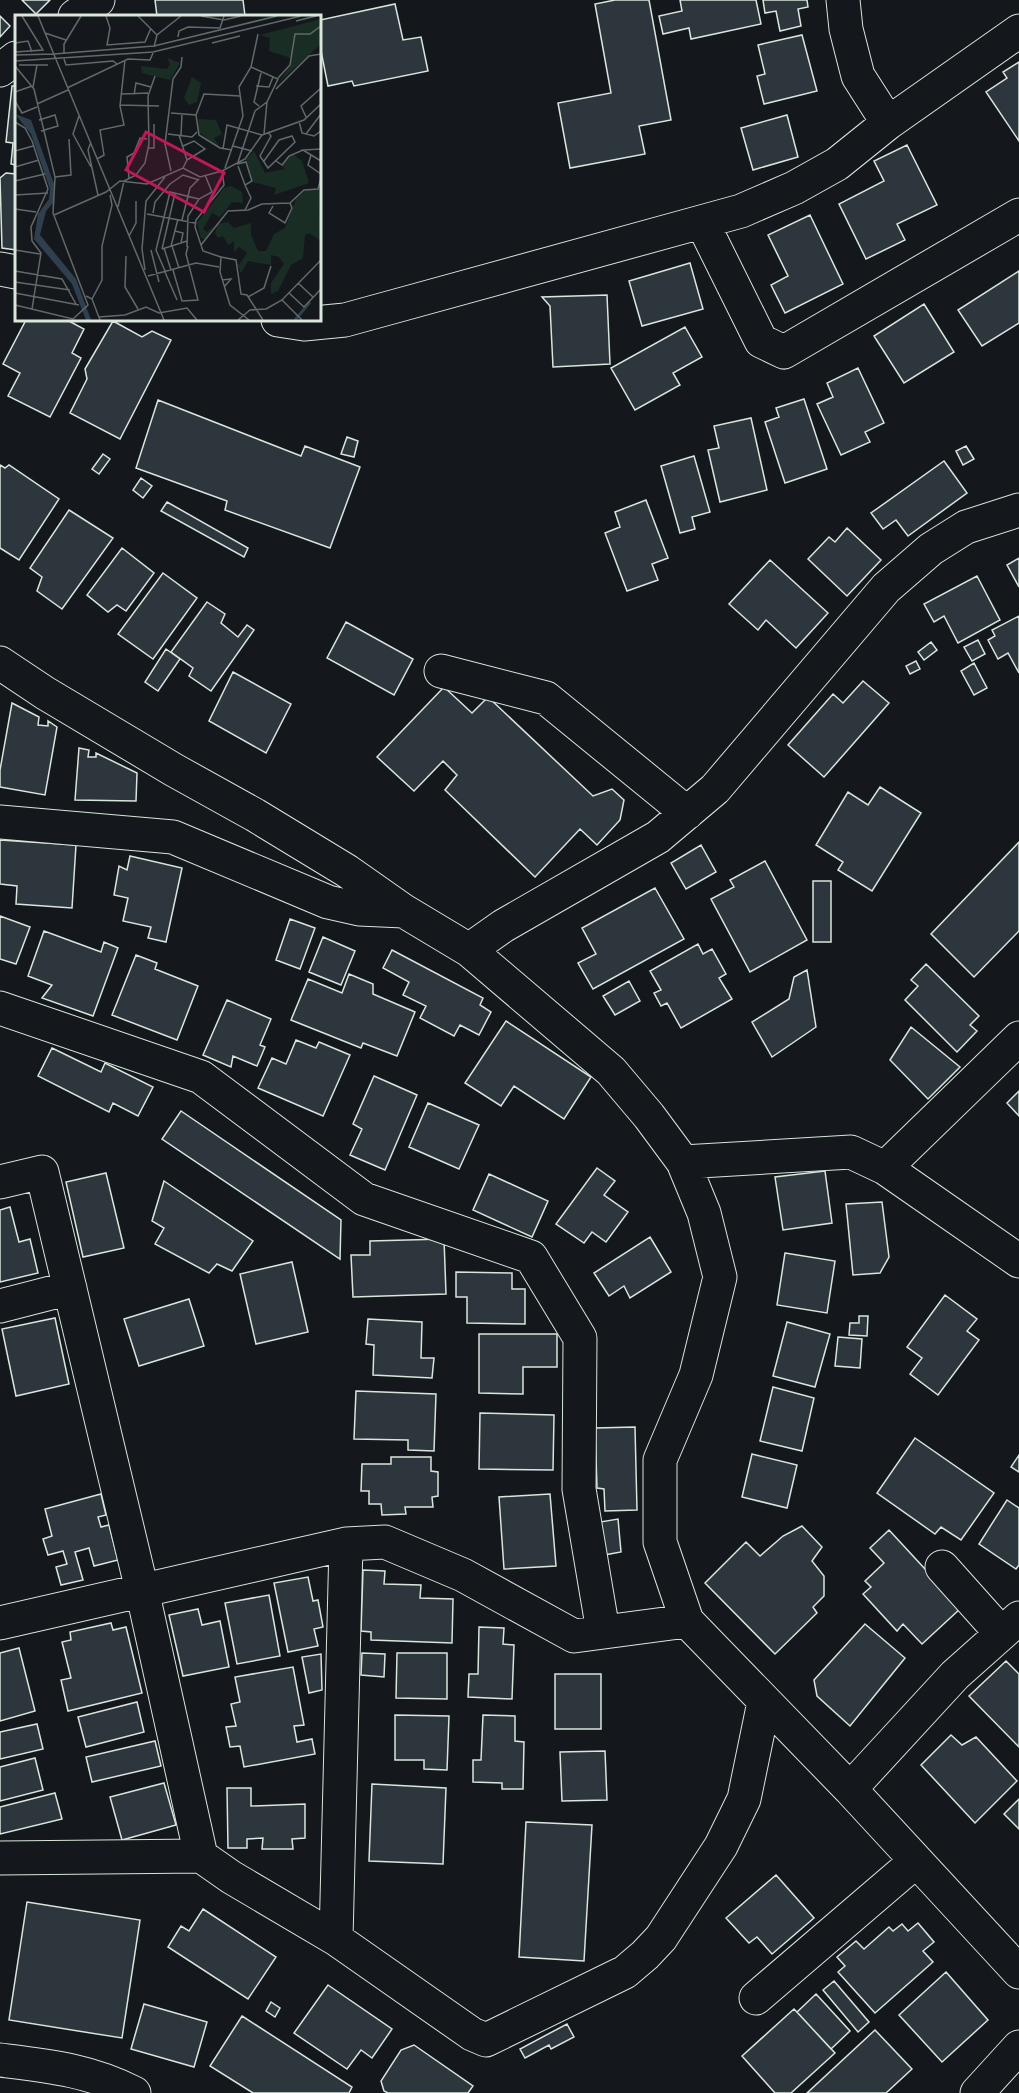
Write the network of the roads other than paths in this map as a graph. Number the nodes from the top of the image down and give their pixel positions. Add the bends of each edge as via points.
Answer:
1 (98, 0) edge
2 (843, 0) edge
3 (76, 15) edge
4 (1019, 31) edge
5 (15, 59) edge
6 (0, 70) edge
7 (888, 123) junction
8 (1019, 215) edge
9 (702, 222) junction
10 (0, 269) edge
11 (15, 272) edge
12 (284, 321) edge
13 (1019, 510) edge
14 (0, 663) edge
15 (441, 671) dead end
16 (687, 813) junction
17 (0, 822) edge
18 (404, 911) junction
19 (469, 950) junction
20 (0, 1008) edge
21 (1019, 1038) edge
22 (683, 1162) junction
23 (885, 1168) junction
24 (0, 1182) edge
25 (1019, 1262) edge
26 (70, 1288) junction
27 (0, 1306) edge
28 (346, 1544) junction
29 (942, 1567) dead end
30 (142, 1590) junction
31 (687, 1621) junction
32 (0, 1623) edge
33 (1010, 1625) edge
34 (603, 1631) junction
35 (764, 1702) junction
36 (850, 1789) junction
37 (201, 1856) junction
38 (0, 1858) edge
39 (916, 1861) junction
40 (336, 1939) junction
41 (1019, 1971) edge
42 (756, 1998) dead end
43 (1019, 2047) edge
44 (0, 2060) edge
45 (134, 2093) edge
46 (977, 2093) edge

1 - 3 street
2 - 7 street via 858,75
4 - 7 street
5 - 6 street
7 - 9 street via 837,164 794,188 741,211
8 - 9 street via 784,352 760,341
9 - 12 street via 345,320 304,324
10 - 11 street
13 - 16 street via 966,527 931,549 886,588 715,789
14 - 18 street via 84,717 255,814
15 - 16 street via 546,698
16 - 19 street via 658,837
17 - 18 street via 173,837 328,902 358,909
18 - 19 street
19 - 22 street via 611,1071
20 - 34 street via 201,1077 364,1199 531,1257 580,1338 579,1489
21 - 23 street
22 - 23 street via 851,1152
22 - 31 street via 704,1213 720,1277 696,1375 660,1460 660,1542
23 - 25 street
24 - 26 street via 42,1172
26 - 27 street
26 - 30 street
28 - 30 street
28 - 34 street via 385,1542 463,1575 574,1636
28 - 40 street
29 - 33 street
30 - 32 street
30 - 37 street
31 - 34 street
31 - 35 street
33 - 36 street via 956,1675
35 - 36 street
35 - 40 street via 744,1799 721,1846 661,1938 625,1972 486,2040 471,2034
36 - 39 street
37 - 38 street
37 - 40 street
39 - 41 street
39 - 42 street
43 - 46 street
44 - 45 street via 72,2069

